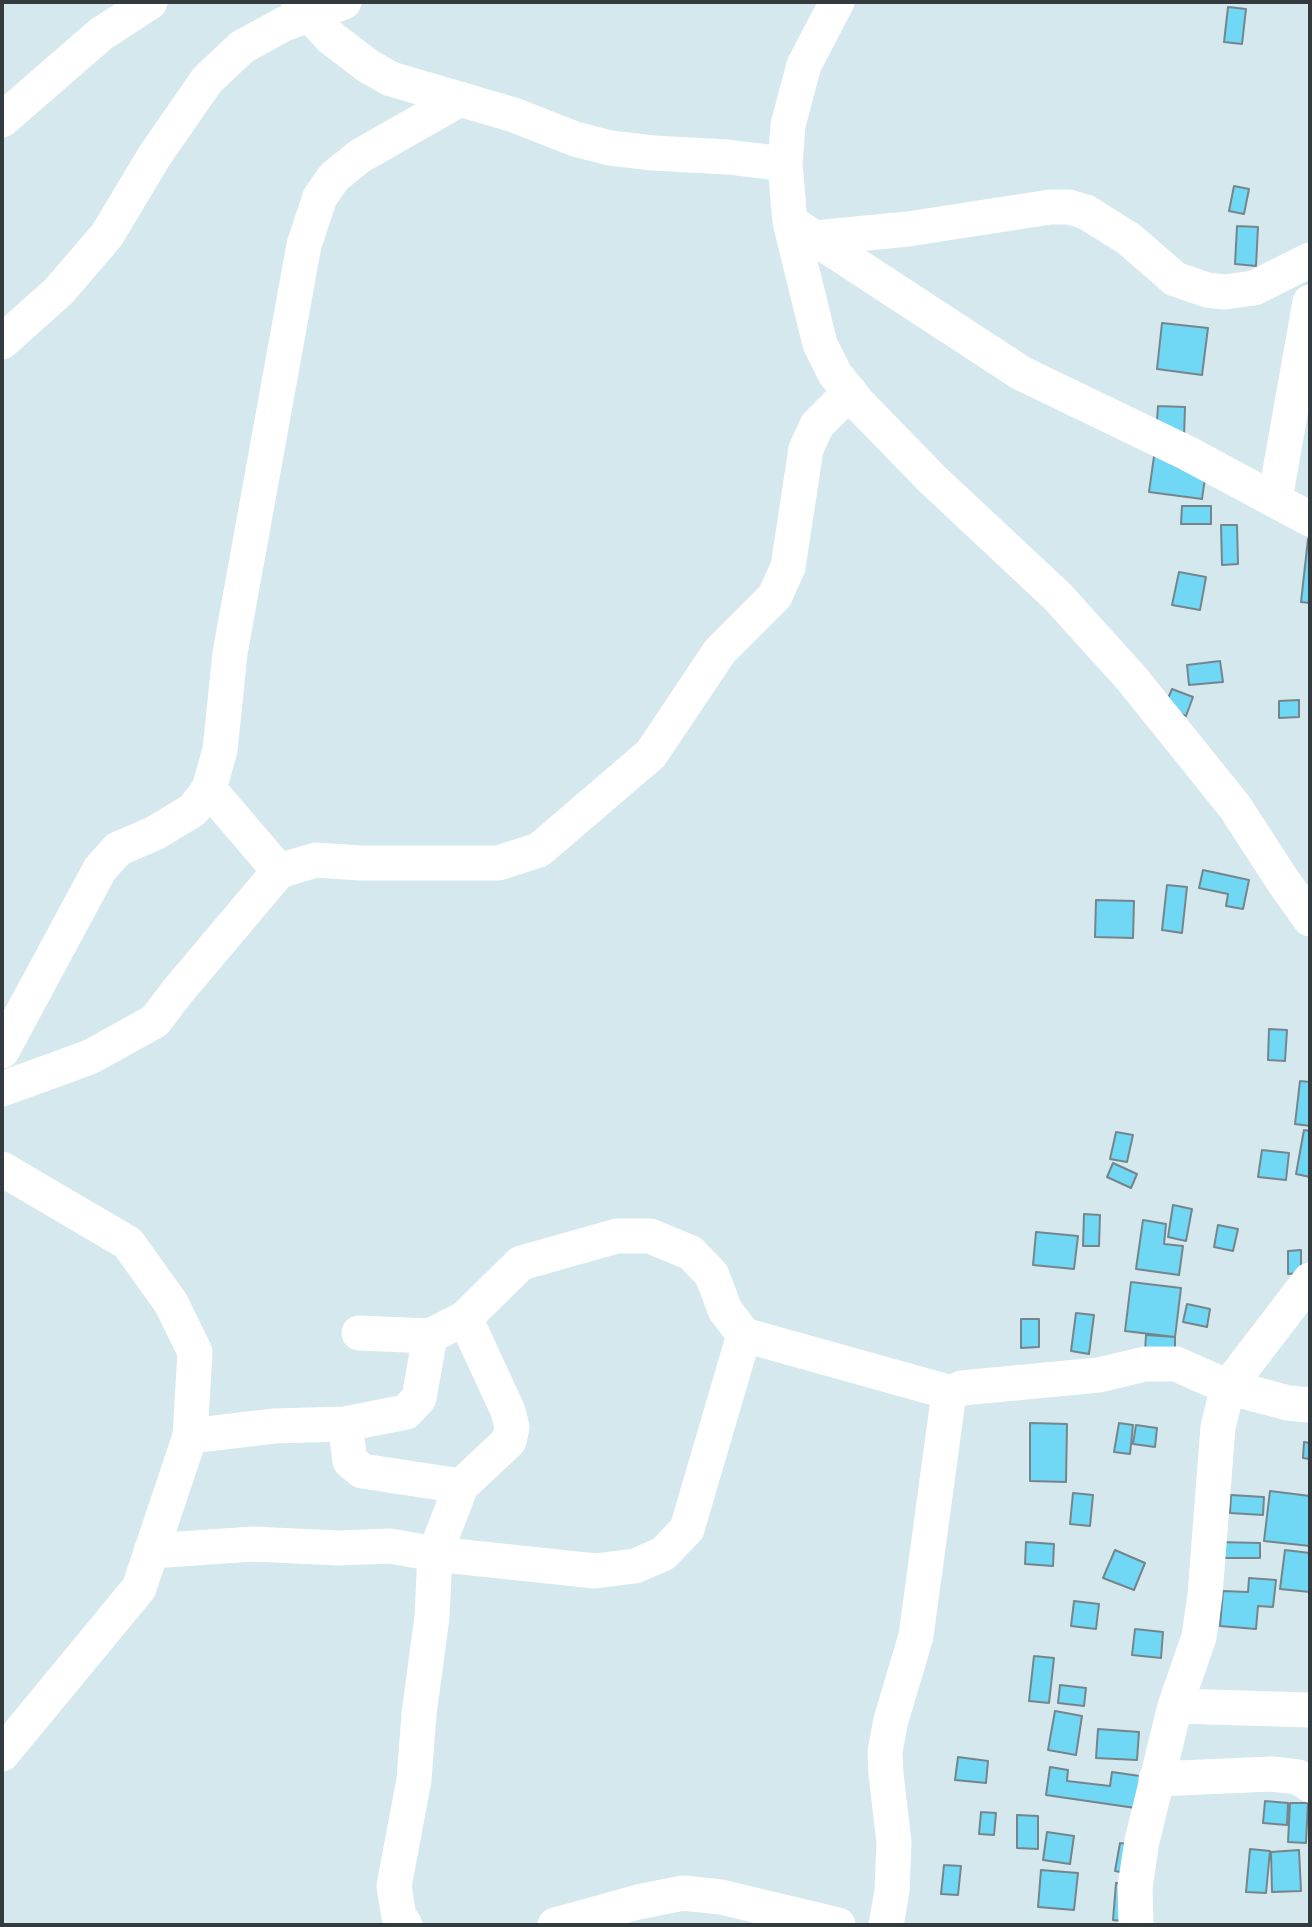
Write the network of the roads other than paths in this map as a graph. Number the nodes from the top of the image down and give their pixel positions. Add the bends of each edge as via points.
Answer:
1 (150, 2) edge
2 (344, 2) edge
3 (836, 2) edge
4 (304, 8) edge
5 (460, 99) junction
6 (2, 120) edge
7 (785, 164) junction
8 (802, 230) junction
9 (1310, 260) edge
10 (1310, 302) edge
11 (2, 342) edge
12 (850, 392) junction
13 (1275, 499) junction
14 (1310, 519) edge
15 (209, 789) junction
16 (279, 871) junction
17 (1310, 919) edge
18 (2, 1051) edge
19 (2, 1089) edge
20 (2, 1169) edge
21 (1310, 1280) edge
22 (465, 1318) junction
23 (359, 1333) dead end
24 (744, 1335) junction
25 (430, 1336) junction
26 (1228, 1387) junction
27 (952, 1392) junction
28 (1310, 1405) edge
29 (345, 1424) junction
30 (190, 1436) junction
31 (461, 1486) junction
32 (151, 1551) junction
33 (435, 1554) junction
34 (1175, 1706) junction
35 (1310, 1710) edge
36 (2, 1754) edge
37 (1156, 1779) junction
38 (1310, 1785) edge
39 (405, 1925) edge
40 (555, 1925) edge
41 (838, 1925) edge
42 (886, 1925) edge
43 (1136, 1925) edge

1 - 6 street via 101,34
2 - 4 street
3 - 7 street via 804,65 788,125
4 - 5 street via 330,37 368,66 391,79
4 - 11 street via 242,47 207,80 107,235 60,290
5 - 7 street via 610,148
5 - 15 street via 360,156 334,177 320,197 304,245 230,653 220,750
7 - 8 street
8 - 9 street via 908,229 1069,207 1086,212 1129,239 1175,279 1207,290 1254,288
8 - 12 street via 820,344
8 - 13 street via 1021,373
10 - 13 street
12 - 16 street via 817,425 806,449 788,567 775,596 720,650 650,754 539,850 498,863 316,860
12 - 17 street via 932,479 1058,597 1132,679 1235,807
13 - 14 street
15 - 16 street
15 - 18 street via 193,810 118,849 100,869
16 - 19 street via 155,1021 90,1057
20 - 30 street via 128,1243 171,1303 195,1352
21 - 26 street
22 - 24 street via 521,1263 618,1236 650,1236 691,1253 712,1275 725,1310
22 - 25 street
22 - 31 street via 512,1427 509,1441
23 - 25 street
24 - 27 street
24 - 33 street via 687,1529 663,1554 635,1566 595,1571
25 - 29 street via 419,1398 406,1412
26 - 27 street via 1176,1364 1145,1364 1099,1376
26 - 28 street
26 - 34 street via 1218,1427 1199,1637
27 - 42 street via 916,1636 885,1751 894,1842
29 - 30 street
29 - 31 street via 349,1461 362,1471
30 - 32 street
31 - 33 street
32 - 33 street via 253,1544 390,1546
32 - 36 street via 139,1588
33 - 39 street via 414,1780 394,1886 399,1917
34 - 35 street
34 - 37 street
37 - 38 street via 1272,1774 1298,1777
37 - 43 street via 1135,1887
40 - 41 street via 683,1893 721,1897

